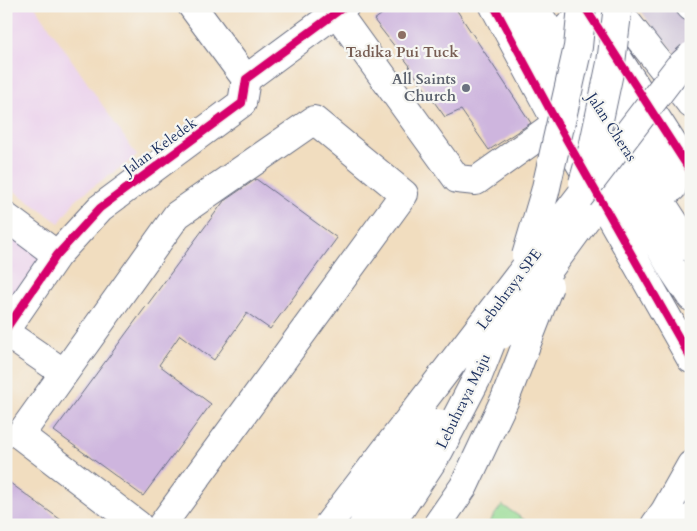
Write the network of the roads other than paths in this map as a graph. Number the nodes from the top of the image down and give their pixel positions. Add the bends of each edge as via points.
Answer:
1 (192, 6) edge
2 (494, 6) edge
3 (516, 6) edge
4 (533, 6) edge
5 (555, 6) edge
6 (583, 6) edge
7 (614, 6) edge
8 (618, 6) edge
9 (341, 10) edge
10 (691, 56) edge
11 (691, 77) edge
12 (246, 79) junction
13 (691, 104) edge
14 (556, 122) junction
15 (691, 172) edge
16 (6, 217) edge
17 (691, 219) edge
18 (691, 248) edge
19 (57, 255) junction
20 (691, 297) edge
21 (6, 329) edge
22 (6, 333) edge
23 (691, 359) edge
24 (64, 374) junction
25 (691, 464) edge
26 (691, 484) edge
27 (674, 520) edge
28 (138, 525) edge
29 (162, 525) edge
30 (328, 525) edge
31 (362, 525) edge
32 (390, 525) edge
33 (437, 525) edge

1 - 12 main road
2 - 14 main road
3 - 20 main road via 554,64
4 - 18 main road, Jalan Cheras
5 - 17 main road, Jalan Cheras via 627,112
6 - 15 main road
6 - 32 main road, Lebuhraya Maju, bridge via 578,47 545,192 523,265 478,376 439,451
7 - 13 main road
8 - 33 main road, bridge via 609,72 593,148 570,227 505,399 464,486
9 - 12 main road
9 - 14 main road via 457,179 476,181
10 - 30 main road, Lebuhraya SPE, bridge via 678,68
11 - 31 main road, Lebuhraya SPE, bridge
12 - 19 main road, Jalan Keledek via 242,103 100,208
14 - 23 main road
16 - 19 main road
19 - 21 main road, Jalan Keledek
22 - 24 main road
24 - 28 main road via 20,435
24 - 29 main road via 177,214 314,120 404,194
25 - 27 main road
26 - 27 main road

